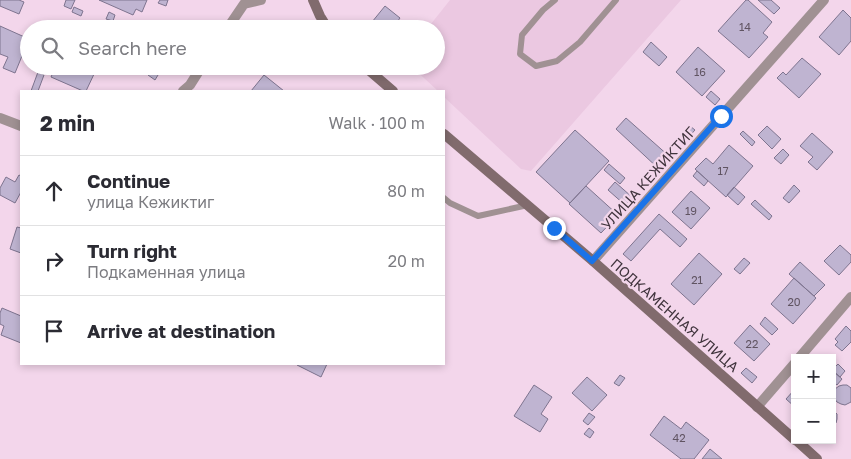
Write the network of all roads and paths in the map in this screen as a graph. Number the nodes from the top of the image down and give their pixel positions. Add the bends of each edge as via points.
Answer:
1 (261, 0) edge
2 (313, 0) edge
3 (555, 0) edge
4 (616, 0) edge
5 (824, 0) edge
6 (242, 2) edge
7 (232, 20) edge
8 (322, 20) edge
9 (196, 75) edge
10 (374, 75) edge
11 (184, 90) edge
12 (392, 90) edge
13 (0, 118) edge
14 (20, 126) edge
15 (445, 135) edge
16 (445, 199) edge
17 (528, 205) junction
18 (592, 261) junction
19 (851, 297) edge
20 (802, 354) edge
21 (791, 368) edge
22 (757, 406) junction
23 (791, 436) edge
24 (800, 444) edge
25 (817, 459) edge

1 - 6 street
2 - 8 street
3 - 4 lane via 522,35 520,54 536,66 557,61 580,42
5 - 18 street, УЛИЦА КЕЖИКТИГ
6 - 7 street
9 - 11 street
10 - 12 street
13 - 14 street
15 - 17 street, ПОДКАМЕННАЯ УЛИЦА
16 - 17 lane via 478,216
17 - 18 street, ПОДКАМЕННАЯ УЛИЦА
18 - 22 street, ПОДКАМЕННАЯ УЛИЦА
19 - 20 street
21 - 22 street
22 - 23 street, ПОДКАМЕННАЯ УЛИЦА
24 - 25 street, ПОДКАМЕННАЯ УЛИЦА

